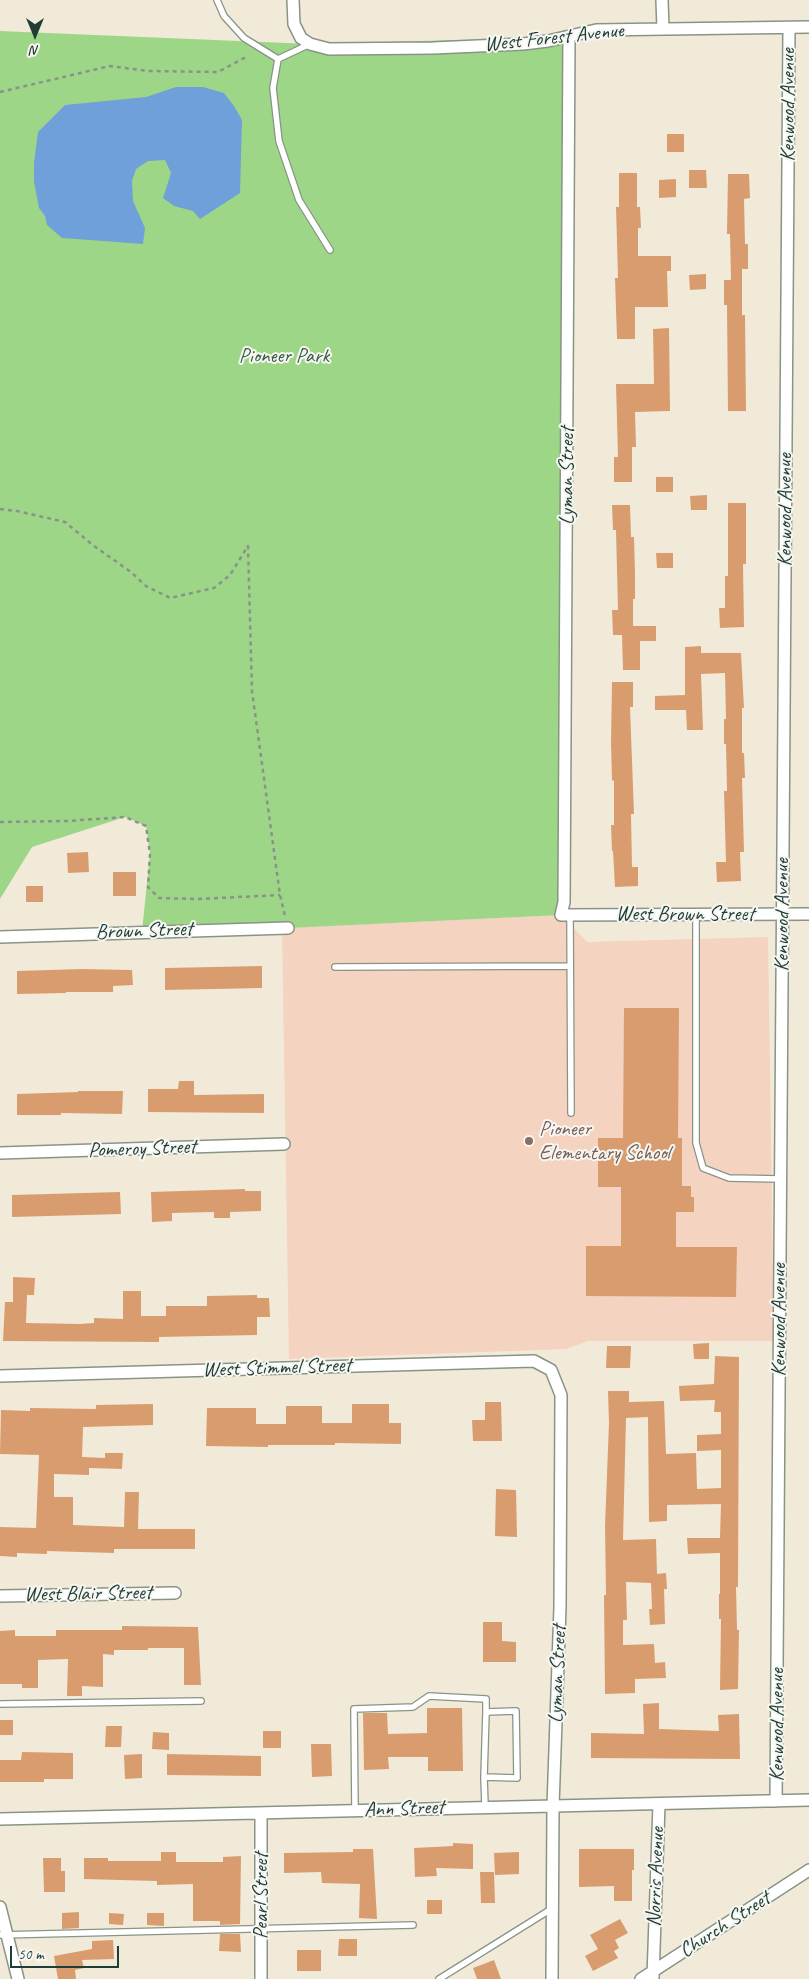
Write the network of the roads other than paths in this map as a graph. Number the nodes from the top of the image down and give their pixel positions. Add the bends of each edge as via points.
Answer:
1 (217, 0) edge
2 (293, 0) edge
3 (662, 0) edge
4 (809, 27) edge
5 (789, 28) junction
6 (663, 29) junction
7 (569, 37) junction
8 (305, 41) junction
9 (278, 59) junction
10 (330, 250) dead end
11 (566, 914) junction
12 (696, 914) junction
13 (782, 914) junction
14 (809, 914) edge
15 (288, 928) road end
16 (0, 937) edge
17 (570, 966) junction
18 (335, 967) dead end
19 (571, 1113) dead end
20 (284, 1144) dead end
21 (0, 1153) edge
22 (780, 1179) junction
23 (551, 1370) joint
24 (0, 1376) edge
25 (175, 1593) dead end
26 (0, 1596) edge
27 (201, 1701) dead end
28 (0, 1704) edge
29 (486, 1712) junction
30 (484, 1777) junction
31 (809, 1800) edge
32 (776, 1801) junction
33 (659, 1804) junction
34 (484, 1806) junction
35 (553, 1806) junction
36 (355, 1811) junction
37 (261, 1814) junction
38 (0, 1819) edge
39 (809, 1870) edge
40 (0, 1906) edge
41 (553, 1908) junction
42 (413, 1925) dead end
43 (260, 1928) junction
44 (3, 1935) edge
45 (654, 1975) edge
46 (18, 1979) edge
47 (261, 1979) edge
48 (439, 1979) edge
49 (552, 1979) edge
50 (642, 1979) edge

1 - 9 lane via 224,16 244,38
2 - 8 street via 294,24
3 - 6 street
4 - 5 street, West Forest Avenue
5 - 6 street, West Forest Avenue
5 - 13 street, Kenwood Avenue
6 - 7 street, West Forest Avenue via 596,30
7 - 8 street, West Forest Avenue via 523,44 329,50
7 - 11 street, Lyman Street
8 - 9 lane
9 - 10 lane via 273,88 279,141 299,200
11 - 12 street, West Brown Street
11 - 17 lane
12 - 13 street, West Brown Street
12 - 22 lane via 696,1143 703,1168 729,1178
13 - 14 street, West Brown Street
13 - 22 street, Kenwood Avenue
15 - 16 street, Brown Street
17 - 18 lane
17 - 19 lane
20 - 21 street, Pomeroy Street
22 - 32 street, Kenwood Avenue
23 - 24 street, West Stimmel Street via 534,1361
23 - 35 street, Lyman Street via 561,1395 560,1607
25 - 26 street, West Blair Street
27 - 28 lane
29 - 30 lane
29 - 30 lane via 516,1711 517,1778
29 - 36 lane via 486,1699 429,1696 413,1707 354,1709
30 - 34 lane
31 - 32 street, Ann Street
32 - 33 street, Ann Street
33 - 35 street, Ann Street
33 - 45 street, Norris Avenue
34 - 35 street, Ann Street
34 - 36 street, Ann Street
35 - 41 street, Lyman Street
36 - 37 street, Ann Street
37 - 38 street, Ann Street
37 - 43 street, Pearl Street
39 - 45 street, Church Street
40 - 44 street
41 - 48 lane
41 - 49 street, Lyman Street
42 - 43 lane
43 - 44 lane
43 - 47 street, Pearl Street
44 - 46 street
45 - 50 street, Church Street

